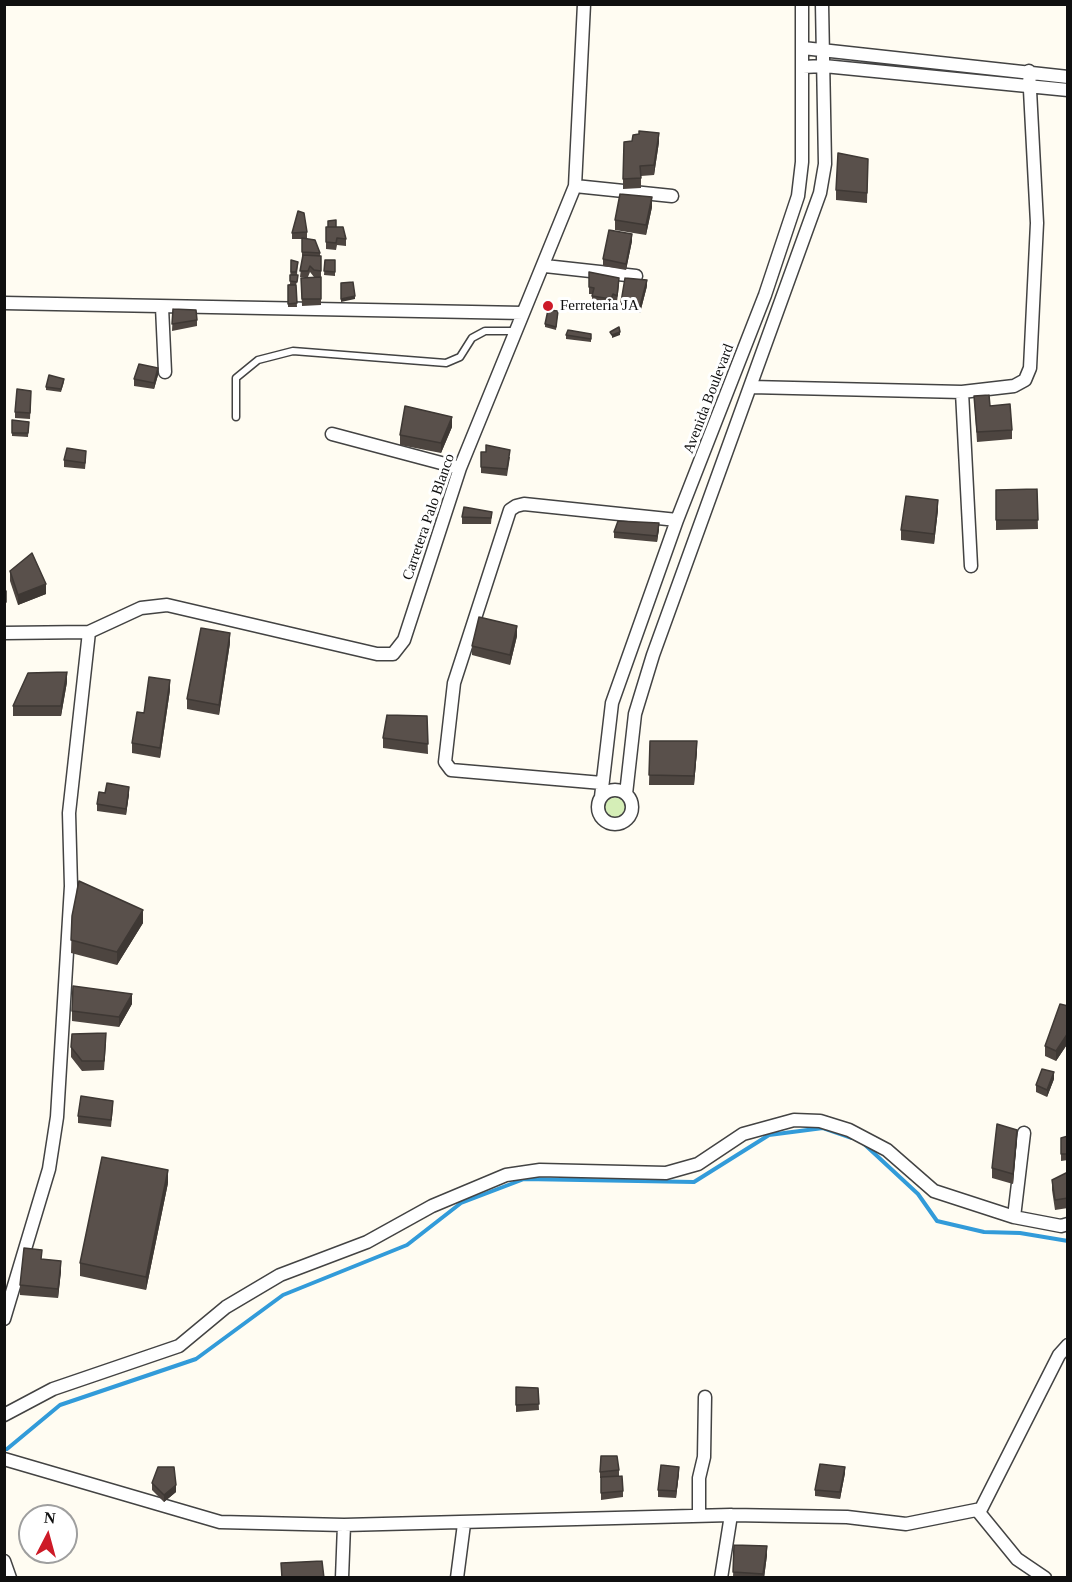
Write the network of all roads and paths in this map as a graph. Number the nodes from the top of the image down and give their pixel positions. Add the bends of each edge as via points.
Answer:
1 (584, 4) edge
2 (802, 4) edge
3 (822, 4) edge
4 (803, 48) junction
5 (824, 49) junction
6 (824, 66) junction
7 (803, 67) junction
8 (1029, 72) junction
9 (1068, 77) edge
10 (1030, 86) junction
11 (1068, 90) edge
12 (575, 186) junction
13 (672, 196) dead end
14 (544, 266) junction
15 (636, 276) edge
16 (4, 303) edge
17 (162, 307) junction
18 (523, 313) junction
19 (516, 331) junction
20 (165, 372) dead end
21 (751, 387) junction
22 (962, 392) junction
23 (236, 417) dead end
24 (332, 434) dead end
25 (460, 468) junction
26 (677, 520) junction
27 (971, 566) dead end
28 (89, 632) junction
29 (4, 633) edge
30 (602, 783) junction
31 (626, 794) junction
32 (601, 797) junction
33 (1024, 1133) dead end
34 (1014, 1217) junction
35 (1068, 1224) edge
36 (4, 1319) edge
37 (1068, 1345) edge
38 (705, 1397) dead end
39 (4, 1415) edge
40 (4, 1459) edge
41 (977, 1510) junction
42 (699, 1515) junction
43 (731, 1515) junction
44 (464, 1524) junction
45 (344, 1526) junction
46 (4, 1561) edge
47 (10, 1578) edge
48 (342, 1578) edge
49 (458, 1578) edge
50 (721, 1578) edge
51 (1045, 1578) edge

1 - 12 street, Carretera Palo Blanco
2 - 4 street, Avenida Boulevard
3 - 5 street
4 - 5 street
4 - 7 street, Avenida Boulevard
5 - 6 street
5 - 8 street
6 - 7 street
6 - 10 street
6 - 21 street via 825,164 820,193
7 - 26 street, Avenida Boulevard via 798,195 765,295
8 - 9 street
8 - 10 street
10 - 11 street
10 - 22 street via 1037,223 1030,368 1025,380 1014,386
12 - 13 street
12 - 14 street, Carretera Palo Blanco
14 - 15 street
14 - 18 street, Carretera Palo Blanco
16 - 17 street
17 - 18 street
17 - 20 street
18 - 19 street, Carretera Palo Blanco
19 - 23 lane via 485,331 472,338 460,357 446,363 293,351 258,360 236,378
19 - 25 street, Carretera Palo Blanco
21 - 22 street
21 - 31 street via 653,655 635,714
22 - 27 street
24 - 25 street
25 - 28 street, Carretera Palo Blanco via 404,640 393,654 377,654 167,605 141,608
26 - 30 street, Avenida Boulevard via 612,703
26 - 30 street via 524,504 510,510 454,683 445,762 451,771
28 - 29 street, Carretera Palo Blanco
28 - 36 street via 69,813 71,886 57,1117 49,1169
30 - 32 street, Avenida Boulevard
31 - 32 street via 616,790
31 - 32 street via 632,803 631,814 618,824 602,818 598,808
33 - 34 street
34 - 35 street
34 - 39 street via 934,1191 887,1150 849,1130 820,1121 794,1120 742,1134 698,1164 666,1173 540,1170 506,1175 432,1206 367,1242 280,1275 226,1307 179,1346 53,1389
37 - 41 street via 981,1509
38 - 42 street
40 - 45 street via 220,1522
41 - 43 street via 906,1524 847,1517
41 - 51 street via 1017,1559
42 - 43 street
42 - 44 street
43 - 50 street
44 - 45 street
44 - 49 street
45 - 48 street
46 - 47 street

